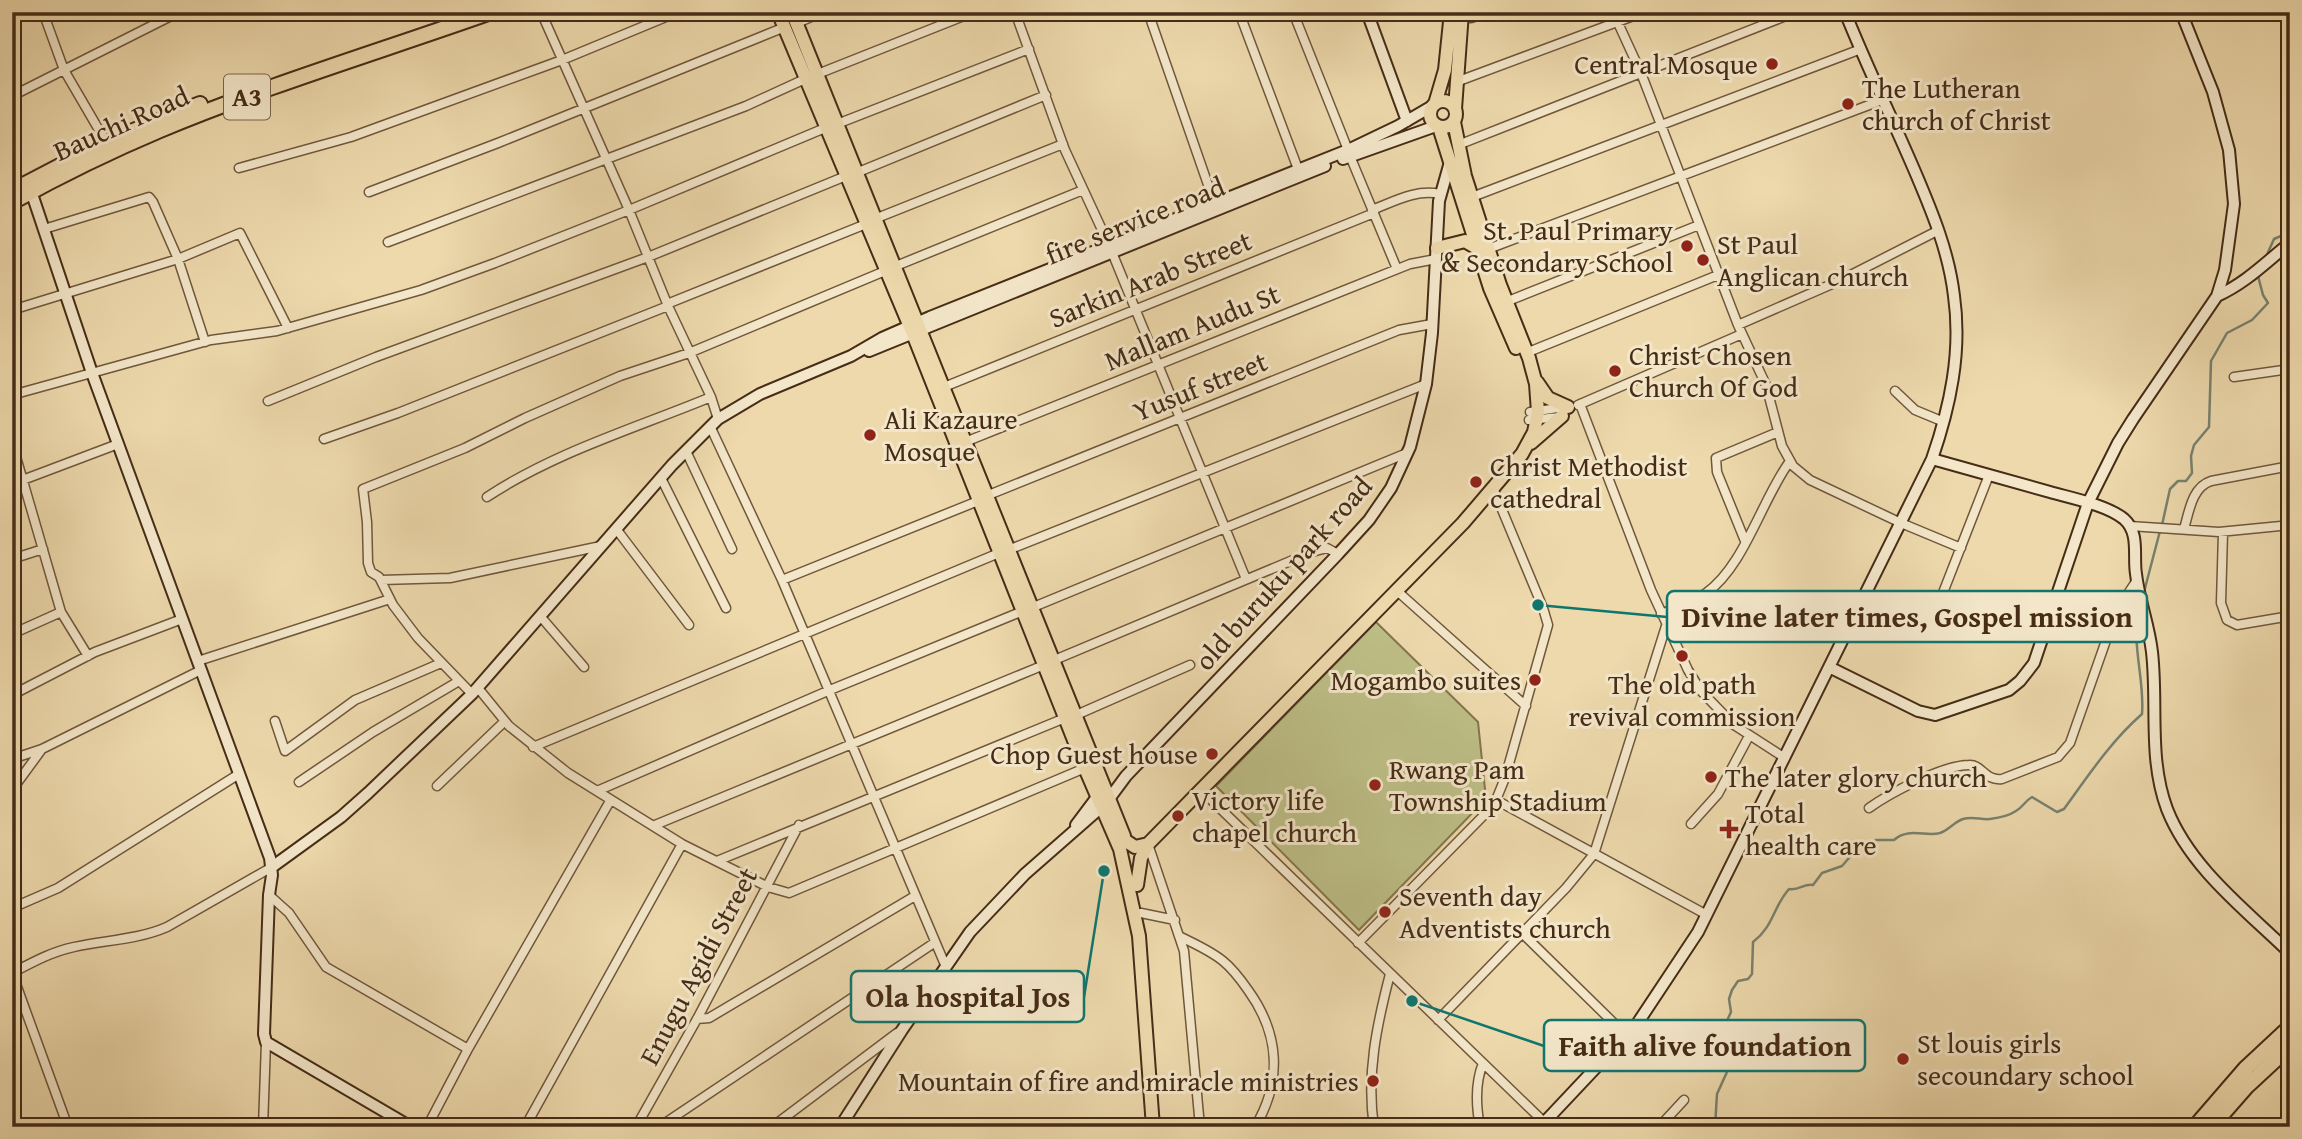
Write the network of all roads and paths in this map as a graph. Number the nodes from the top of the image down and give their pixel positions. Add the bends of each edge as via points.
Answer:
1 (43, 12) edge
2 (179, 12) edge
3 (466, 12) edge
4 (491, 12) edge
5 (541, 12) edge
6 (678, 12) edge
7 (778, 12) edge
8 (823, 12) edge
9 (974, 12) edge
10 (1015, 12) edge
11 (1148, 12) edge
12 (1239, 12) edge
13 (1293, 12) edge
14 (1367, 12) edge
15 (1489, 12) edge
16 (1613, 12) edge
17 (1644, 12) edge
18 (1796, 12) edge
19 (1845, 12) edge
20 (1853, 12) edge
21 (2181, 12) edge
22 (1456, 14) edge
23 (791, 21) edge
24 (1617, 22) junction
25 (1029, 48) junction
26 (1860, 49) junction
27 (562, 61) junction
28 (64, 70) junction
29 (1641, 73) junction
30 (811, 77) junction
31 (1456, 82) junction
32 (1046, 95) junction
33 (12, 96) edge
34 (1885, 99) junction
35 (1434, 105) junction
36 (583, 108) junction
37 (1454, 115) junction
38 (1407, 121) junction
39 (831, 126) junction
40 (1437, 126) junction
41 (1661, 126) junction
42 (106, 142) junction
43 (1063, 144) junction
44 (1458, 145) junction
45 (1349, 153) junction
46 (607, 160) junction
47 (1450, 162) junction
48 (239, 168) dead end
49 (1298, 169) junction
50 (851, 174) junction
51 (1681, 177) junction
52 (30, 186) junction
53 (1083, 190) junction
54 (12, 191) edge
55 (369, 192) dead end
56 (1440, 194) junction
57 (1472, 197) junction
58 (12, 202) edge
59 (1214, 202) junction
60 (629, 210) junction
61 (1373, 212) junction
62 (871, 221) junction
63 (1699, 225) junction
64 (44, 229) junction
65 (1939, 230) junction
66 (388, 242) dead end
67 (2287, 245) edge
68 (1482, 248) junction
69 (1111, 249) junction
70 (1436, 253) junction
71 (648, 257) junction
72 (177, 259) junction
73 (890, 269) junction
74 (1397, 269) junction
75 (2290, 274) edge
76 (1718, 275) junction
77 (66, 295) junction
78 (2217, 296) junction
79 (1502, 304) junction
80 (668, 305) junction
81 (12, 310) edge
82 (1136, 310) junction
83 (1432, 324) junction
84 (1738, 325) junction
85 (288, 328) junction
86 (916, 328) junction
87 (1742, 334) junction
88 (205, 342) junction
89 (689, 353) junction
90 (1527, 353) junction
91 (1158, 365) junction
92 (2290, 369) edge
93 (92, 373) junction
94 (1533, 373) junction
95 (2234, 377) dead end
96 (1426, 384) junction
97 (944, 387) junction
98 (1895, 391) dead end
99 (12, 395) edge
100 (711, 397) junction
101 (268, 401) dead end
102 (1570, 409) junction
103 (1533, 416) junction
104 (1180, 418) junction
105 (714, 422) junction
106 (1944, 422) junction
107 (1778, 432) junction
108 (324, 439) dead end
109 (965, 442) junction
110 (12, 443) edge
111 (118, 444) junction
112 (686, 451) junction
113 (1407, 453) junction
114 (1522, 454) junction
115 (1932, 460) junction
116 (1790, 461) junction
117 (2290, 466) edge
118 (1508, 470) junction
119 (1202, 473) junction
120 (1989, 475) junction
121 (661, 478) junction
122 (23, 481) junction
123 (12, 484) edge
124 (1493, 488) junction
125 (487, 497) dead end
126 (982, 498) junction
127 (2088, 503) junction
128 (1901, 523) junction
129 (2130, 526) junction
130 (2290, 526) edge
131 (1224, 527) junction
132 (2184, 529) junction
133 (617, 530) junction
134 (2223, 532) junction
135 (1745, 541) junction
136 (604, 546) junction
137 (1961, 548) junction
138 (43, 549) junction
139 (732, 549) dead end
140 (1004, 552) junction
141 (1338, 554) junction
142 (12, 559) edge
143 (1246, 579) junction
144 (381, 580) junction
145 (782, 580) junction
146 (2138, 585) junction
147 (1396, 590) junction
148 (390, 599) junction
149 (1940, 603) dead end
150 (726, 608) dead end
151 (1027, 610) junction
152 (61, 612) junction
153 (1661, 614) junction
154 (2290, 616) edge
155 (541, 617) junction
156 (182, 619) junction
157 (689, 625) dead end
158 (1666, 626) junction
159 (12, 634) edge
160 (805, 634) junction
161 (88, 656) junction
162 (441, 663) junction
163 (1048, 663) junction
164 (1190, 664) dead end
165 (200, 666) junction
166 (584, 667) dead end
167 (1831, 668) junction
168 (459, 681) junction
169 (830, 690) junction
170 (475, 691) junction
171 (12, 695) edge
172 (1526, 706) junction
173 (1069, 717) junction
174 (275, 721) dead end
175 (505, 721) junction
176 (1749, 736) junction
177 (852, 743) junction
178 (533, 747) junction
179 (42, 749) junction
180 (1785, 758) junction
181 (12, 759) edge
182 (1085, 768) junction
183 (239, 774) junction
184 (299, 782) dead end
185 (437, 786) dead end
186 (1200, 789) junction
187 (12, 790) edge
188 (597, 791) junction
189 (874, 796) junction
190 (1103, 798) junction
191 (610, 800) junction
192 (1496, 800) junction
193 (1869, 808) dead end
194 (1691, 824) dead end
195 (655, 825) junction
196 (799, 825) junction
197 (1126, 841) junction
198 (682, 844) junction
199 (1148, 844) junction
200 (894, 846) junction
201 (1594, 854) junction
202 (717, 861) junction
203 (272, 867) junction
204 (1137, 885) junction
205 (768, 887) junction
206 (269, 895) junction
207 (915, 895) junction
208 (12, 908) edge
209 (1141, 913) junction
210 (1707, 915) junction
211 (1175, 920) junction
212 (1522, 933) junction
213 (1139, 936) junction
214 (1181, 937) junction
215 (934, 943) junction
216 (1358, 943) junction
217 (2290, 953) edge
218 (946, 967) junction
219 (12, 973) edge
220 (1390, 974) junction
221 (697, 1019) junction
222 (1438, 1020) junction
223 (2290, 1027) edge
224 (902, 1030) junction
225 (1627, 1036) junction
226 (266, 1042) junction
227 (2290, 1045) edge
228 (468, 1049) junction
229 (1483, 1063) junction
230 (1684, 1100) dead end
231 (392, 1122) edge
232 (1542, 1124) edge
233 (68, 1127) edge
234 (263, 1127) edge
235 (411, 1127) edge
236 (428, 1127) edge
237 (525, 1127) edge
238 (636, 1127) edge
239 (659, 1127) edge
240 (772, 1127) edge
241 (840, 1127) edge
242 (1153, 1127) edge
243 (1200, 1127) edge
244 (1255, 1127) edge
245 (1374, 1127) edge
246 (1480, 1127) edge
247 (1659, 1127) edge
248 (2195, 1127) edge
249 (2211, 1127) edge

1 - 28 street
2 - 28 street
3 - 42 highway, Bauchi Road / A3 via 159,119
4 - 52 highway, Bauchi Road / A3 via 204,113
5 - 27 street
6 - 27 street
7 - 23 main road
8 - 23 street
9 - 30 street
10 - 25 street
11 - 59 street
12 - 49 street
13 - 45 street
14 - 38 street
15 - 22 street via 1476,17
16 - 24 street
17 - 24 street
18 - 29 street
19 - 26 street
20 - 34 street
21 - 78 street via 2216,101 2229,150 2234,204
22 - 31 main road
22 - 35 main road
23 - 30 main road
23 - 36 street
24 - 29 street
24 - 31 street
25 - 32 street
25 - 39 street
26 - 34 street
26 - 41 street
27 - 36 street
27 - 48 street via 351,137
28 - 33 street
28 - 42 street
29 - 41 street
29 - 44 street
30 - 39 main road
30 - 46 street
31 - 37 main road
32 - 43 street
32 - 50 street
34 - 51 street
34 - 65 street
35 - 37 main road via 1446,102
35 - 38 street
35 - 40 main road via 1430,117
36 - 46 street
36 - 55 street
37 - 40 main road via 1447,127
37 - 44 main road
38 - 45 street
39 - 50 main road
39 - 60 street
40 - 45 street, fire service road
40 - 47 main road
41 - 51 street
41 - 57 street
42 - 52 highway, Bauchi Road / A3
43 - 53 street
43 - 62 street
44 - 57 main road
45 - 49 street
45 - 61 street
45 - 69 street, fire service road
46 - 60 street
46 - 66 street
47 - 56 street, old buruku park road
47 - 68 main road
49 - 59 street
50 - 62 main road
50 - 71 street
51 - 63 street
51 - 68 street
52 - 54 highway, Bauchi Road / A3
52 - 58 highway, Bauchi Road / A3
52 - 64 street
53 - 69 street
53 - 73 street
56 - 61 street, Sarkin Arab Street via 1417,193
56 - 70 street, old buruku park road
57 - 68 main road
59 - 69 street
60 - 71 street
60 - 85 street via 421,290
61 - 74 street
61 - 82 street, Sarkin Arab Street
62 - 73 main road
62 - 80 street
63 - 76 street
63 - 79 street
64 - 72 street via 149,197
64 - 77 street
65 - 84 street
65 - 106 street via 1951,274 1956,321 1954,371
67 - 75 street
67 - 78 street
68 - 70 main road via 1465,241
68 - 79 main road
69 - 82 street
69 - 86 street, fire service road
70 - 74 street, Mallam Audu St
70 - 83 street, old buruku park road
71 - 80 street
71 - 101 street
72 - 77 street
72 - 85 street via 240,233
72 - 88 street
73 - 86 main road
73 - 89 street
74 - 91 street, Mallam Audu St
76 - 84 street
76 - 90 street
77 - 81 street
77 - 93 street
78 - 127 street via 2128,427
79 - 90 main road
79 - 103 main road
80 - 89 street
80 - 108 street
82 - 91 street
82 - 97 street, Sarkin Arab Street
83 - 96 street, old buruku park road
83 - 104 street, Yusuf street via 1399,330
84 - 87 street
85 - 88 street
86 - 97 main road
86 - 105 street, fire service road via 883,347 760,394
86 - 126 main road
87 - 102 street
87 - 107 street via 1770,399
88 - 93 street
89 - 100 street
89 - 144 street via 620,376 465,448 363,489 368,563
90 - 94 main road
91 - 104 street
91 - 109 street, Mallam Audu St
92 - 95 street
93 - 99 street
93 - 111 street
94 - 102 main road via 1544,394
94 - 103 main road
96 - 113 street, old buruku park road
96 - 119 street
97 - 109 main road
98 - 106 street via 1915,410
100 - 105 street
100 - 125 street via 576,451
102 - 103 street
102 - 114 main road
102 - 153 street
103 - 114 main road
103 - 118 main road
104 - 119 street
104 - 126 street, Yusuf street
105 - 112 street, fire service road
105 - 145 street
106 - 115 street
107 - 116 street
107 - 135 street via 1716,458 1717,472
109 - 126 main road
110 - 122 street
111 - 122 street
111 - 156 street
112 - 121 street, fire service road
112 - 139 street
113 - 131 street
113 - 141 street, old buruku park road via 1380,505
114 - 118 main road
115 - 120 street
115 - 128 street
116 - 128 street via 1810,480
116 - 135 street
117 - 132 street via 2202,484
118 - 124 main road
119 - 131 street
119 - 140 street
120 - 127 street
120 - 137 street
121 - 133 street, fire service road
121 - 150 street
122 - 123 street
122 - 138 street
124 - 147 main road
124 - 172 street via 1548,625
126 - 140 main road
126 - 145 street, Yusuf street
127 - 129 street
127 - 167 street via 2034,663 2009,690 1935,715 1917,711
128 - 137 street
128 - 167 street
129 - 132 street
129 - 146 street
130 - 134 street
131 - 143 street
131 - 151 street
132 - 134 street
133 - 136 street, fire service road
133 - 157 street
134 - 154 street via 2221,603 2227,620 2236,625
135 - 153 street via 1715,586
136 - 144 street via 450,578
136 - 155 street, fire service road
137 - 149 street
138 - 142 street
138 - 152 street
140 - 151 main road
140 - 160 street
141 - 143 street via 1320,549
141 - 190 street, old buruku park road
143 - 163 street
144 - 148 street
145 - 160 street
146 - 193 street via 2116,612 2070,743 2062,754 2002,779 1992,779 1968,765 1900,789
146 - 217 street via 2152,652 2154,748 2173,824 2204,869
147 - 172 street
147 - 186 main road
148 - 162 street
148 - 165 street
151 - 163 main road
151 - 169 street
152 - 159 street
152 - 161 street
153 - 158 street
155 - 166 street
155 - 170 street, fire service road
156 - 161 street
156 - 165 street
158 - 176 street via 1701,691
158 - 201 street
160 - 169 street
160 - 178 street
161 - 171 street
162 - 168 street
162 - 174 street via 355,700 285,751
163 - 173 main road
163 - 177 street
164 - 173 street
165 - 179 street
165 - 183 street
167 - 180 street
168 - 170 street
168 - 184 street
169 - 177 street
169 - 188 street
170 - 175 street
170 - 203 street, fire service road via 359,801
172 - 192 street
173 - 182 main road
173 - 189 street
173 - 190 main road
175 - 178 street
175 - 185 street
176 - 180 street
176 - 194 street via 1718,794
177 - 189 street
177 - 195 street
178 - 188 street
179 - 181 street
179 - 187 street
180 - 210 street
182 - 190 main road
182 - 200 street
183 - 203 street
183 - 208 street via 58,888
186 - 199 main road
186 - 216 street
188 - 191 street
189 - 196 street
189 - 200 street
190 - 197 main road
190 - 213 main road via 1120,849
190 - 218 street, old buruku park road via 995,903
191 - 195 street
191 - 228 street
192 - 201 street
192 - 216 street
195 - 198 street
196 - 202 street
196 - 205 street, Enugu Agidi Street
197 - 199 main road via 1136,847
197 - 204 main road
198 - 202 street
198 - 237 street
199 - 204 main road
199 - 211 street
200 - 205 street via 789,893
200 - 207 street
201 - 210 street
201 - 212 street
202 - 205 street
203 - 206 street
203 - 219 street via 167,928 73,947
204 - 209 main road
205 - 221 street, Enugu Agidi Street
206 - 226 street
206 - 228 street via 289,913 326,967
207 - 215 street
207 - 221 street via 709,1018
209 - 211 street
209 - 213 main road
210 - 225 street
211 - 214 street
212 - 222 street
212 - 225 street
213 - 242 main road
214 - 243 street
214 - 244 street via 1225,962 1265,1017 1273,1066 1268,1100
215 - 218 street
215 - 239 street
216 - 220 street
218 - 224 street, old buruku park road
219 - 233 street
220 - 222 street
220 - 245 street via 1372,1063
221 - 238 street, Enugu Agidi Street
222 - 229 street
223 - 248 highway via 2246,1068
224 - 240 street
224 - 241 street, old buruku park road
225 - 232 street
226 - 231 street
226 - 234 street
227 - 249 highway
228 - 236 street
229 - 232 street
229 - 246 street via 1476,1096
230 - 247 street
231 - 235 street

